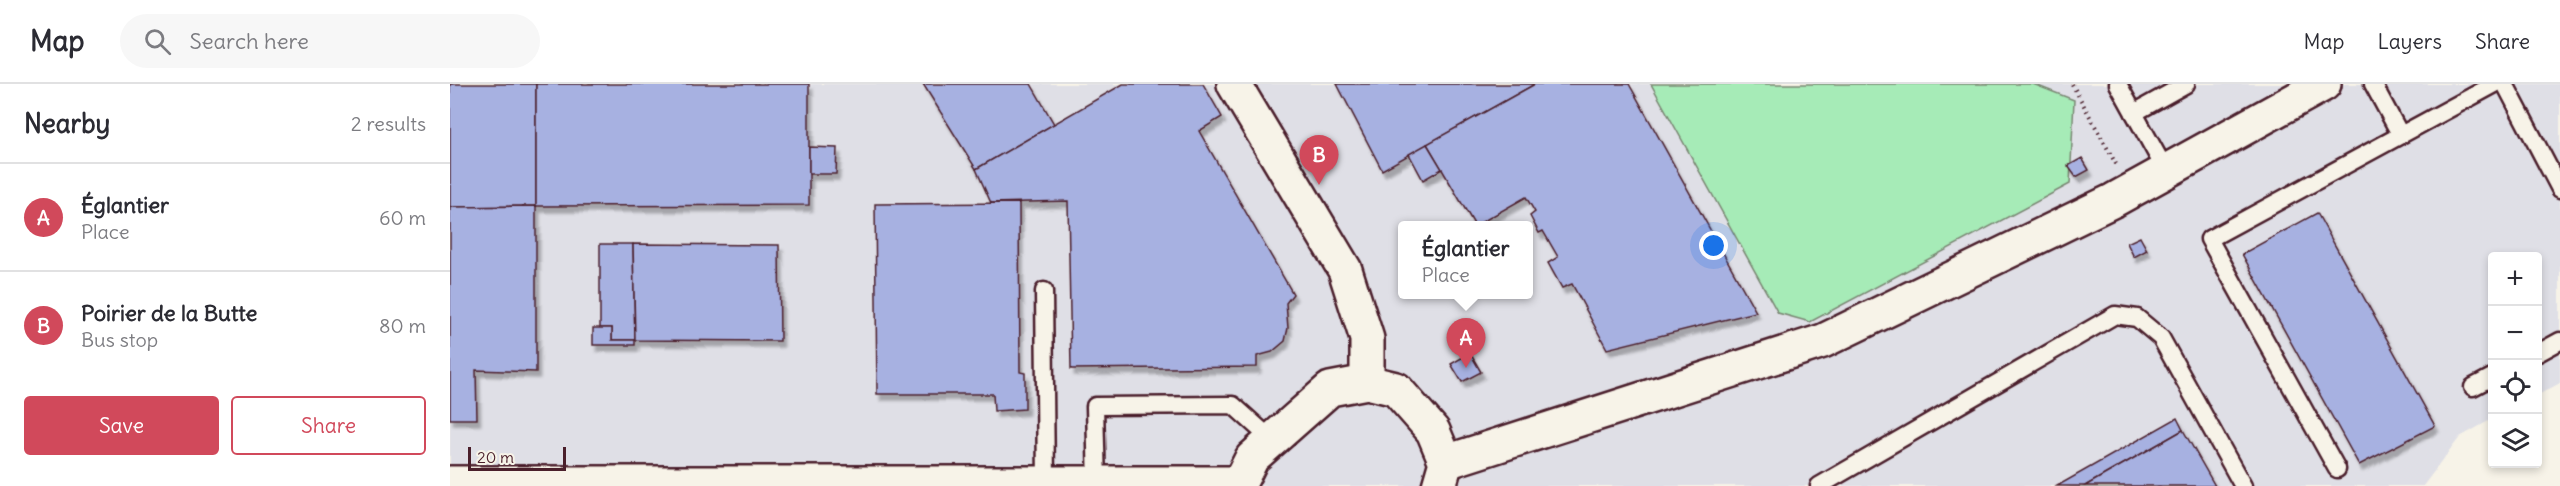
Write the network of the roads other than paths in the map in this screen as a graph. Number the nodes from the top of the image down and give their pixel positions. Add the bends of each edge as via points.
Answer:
1 (1234, 84) edge
2 (2118, 84) edge
3 (2186, 84) edge
4 (2324, 84) edge
5 (2373, 84) edge
6 (2495, 84) edge
7 (2505, 84) edge
8 (2134, 113) junction
9 (2400, 134) junction
10 (2166, 171) junction
11 (2560, 189) edge
12 (1044, 291) dead end
13 (2560, 341) edge
14 (2542, 351) edge
15 (2488, 380) edge
16 (1368, 382) junction
17 (2473, 387) dead end
18 (1272, 440) junction
19 (2337, 469) dead end
20 (1442, 474) edge
21 (450, 483) edge
22 (1046, 483) junction
23 (529, 484) edge
24 (1097, 485) edge
25 (1238, 485) edge
26 (1819, 486) edge
27 (2243, 486) edge

1 - 16 street via 1345,270 1367,339
2 - 8 lane
3 - 8 lane
4 - 10 street
5 - 9 lane
6 - 9 lane
7 - 11 lane
8 - 10 lane
9 - 19 lane via 2209,239
10 - 20 street via 1823,341
12 - 22 lane
13 - 14 lane
15 - 17 lane
16 - 18 street via 1330,389
16 - 20 street via 1396,389 1433,431
18 - 24 lane via 1233,405 1095,406
18 - 25 street via 1252,458
21 - 23 street
22 - 23 street
22 - 24 street
24 - 25 street
26 - 27 lane via 2115,315 2137,318 2161,338

